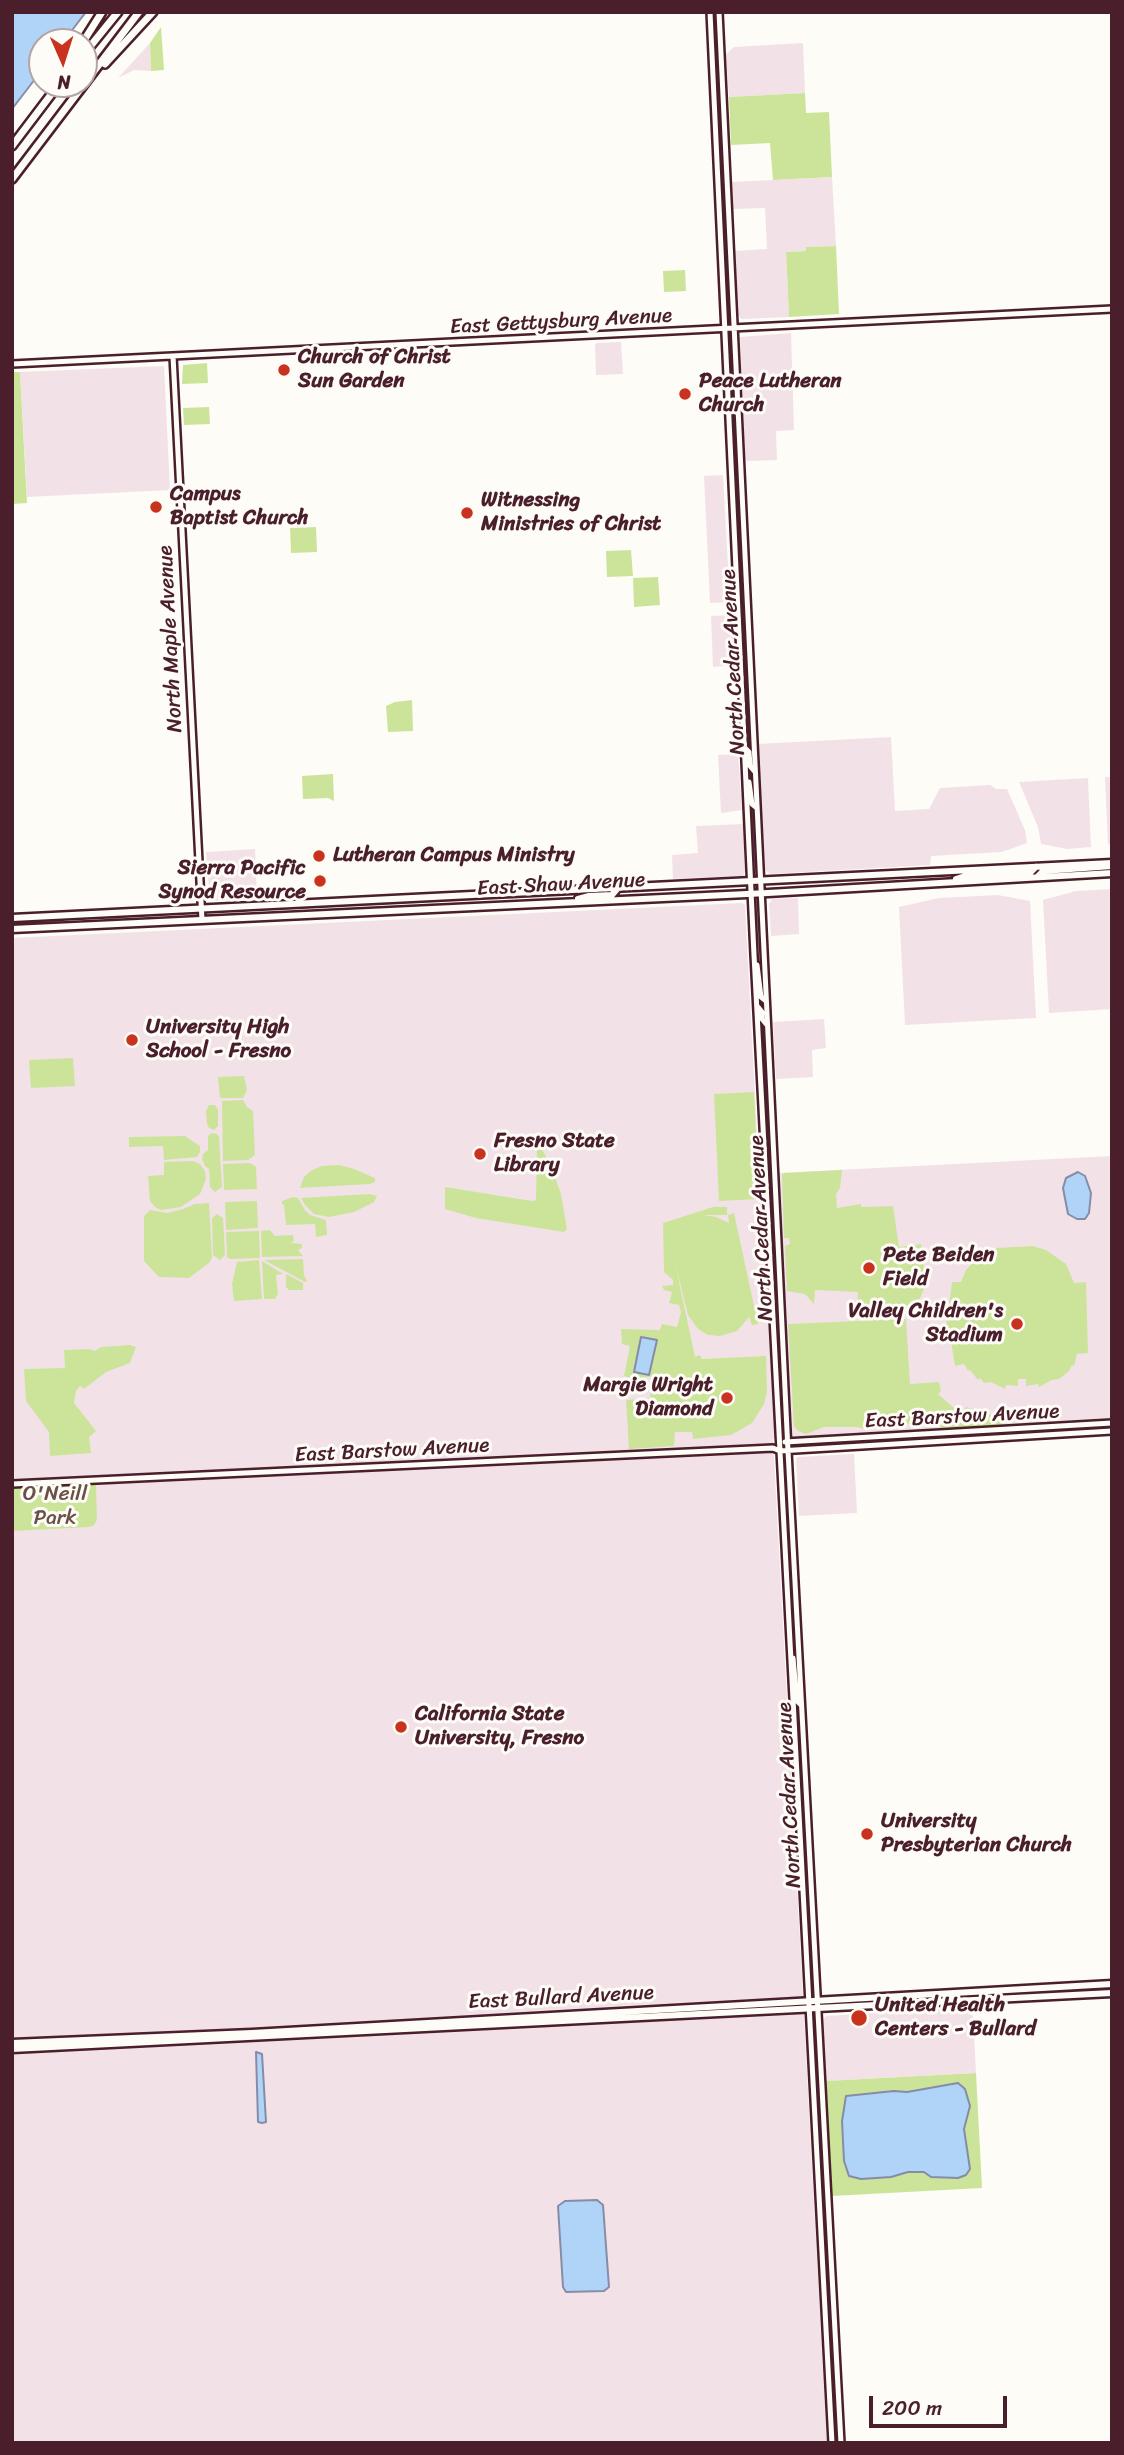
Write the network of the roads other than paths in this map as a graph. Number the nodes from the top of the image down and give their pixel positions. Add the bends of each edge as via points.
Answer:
1 (102, 12) edge
2 (118, 12) edge
3 (139, 12) edge
4 (153, 12) edge
5 (710, 12) edge
6 (719, 12) edge
7 (92, 28) edge
8 (98, 37) edge
9 (98, 68) edge
10 (98, 70) edge
11 (48, 98) edge
12 (75, 98) edge
13 (12, 146) edge
14 (12, 179) edge
15 (720, 222) junction
16 (730, 249) junction
17 (1112, 309) edge
18 (726, 329) junction
19 (733, 329) junction
20 (173, 356) junction
21 (12, 364) edge
22 (744, 733) junction
23 (745, 748) junction
24 (754, 749) junction
25 (746, 765) junction
26 (755, 772) junction
27 (757, 808) junction
28 (1112, 864) edge
29 (1036, 867) junction
30 (1112, 873) edge
31 (1037, 877) junction
32 (761, 881) junction
33 (751, 882) junction
34 (944, 883) junction
35 (617, 889) junction
36 (761, 893) junction
37 (751, 894) junction
38 (566, 902) junction
39 (201, 909) junction
40 (12, 918) edge
41 (202, 920) junction
42 (12, 929) edge
43 (754, 955) junction
44 (766, 1002) junction
45 (757, 1007) junction
46 (767, 1025) junction
47 (1112, 1423) edge
48 (1112, 1431) edge
49 (788, 1442) junction
50 (780, 1443) junction
51 (773, 1448) junction
52 (780, 1451) junction
53 (788, 1451) junction
54 (12, 1485) edge
55 (790, 1641) junction
56 (801, 1705) junction
57 (1112, 1984) edge
58 (1112, 1993) edge
59 (808, 2006) junction
60 (817, 2006) junction
61 (12, 2043) edge
62 (12, 2049) edge
63 (832, 2443) edge
64 (841, 2443) edge

1 - 7 highway
2 - 8 highway
3 - 9 highway
4 - 10 highway
5 - 15 main road, North Cedar Avenue
6 - 16 main road, North Cedar Avenue
11 - 13 highway
12 - 14 highway
15 - 16 main road
15 - 18 main road, North Cedar Avenue
16 - 19 main road, North Cedar Avenue
17 - 19 main road, East Gettysburg Avenue
18 - 19 main road, East Gettysburg Avenue
18 - 20 main road, East Gettysburg Avenue
18 - 22 main road, North Cedar Avenue
19 - 24 main road, North Cedar Avenue
20 - 21 main road, East Gettysburg Avenue
20 - 39 main road, North Maple Avenue
22 - 23 main road, North Cedar Avenue
22 - 24 main road
23 - 25 main road, North Cedar Avenue
23 - 26 main road
24 - 26 main road, North Cedar Avenue
25 - 27 main road via 752,804
25 - 33 main road, North Cedar Avenue
26 - 27 main road, North Cedar Avenue
27 - 32 main road, North Cedar Avenue
28 - 29 main road, East Shaw Avenue
28 - 31 main road via 1043,871
29 - 32 main road, East Shaw Avenue
29 - 34 main road via 1030,873 965,876
30 - 31 main road, East Shaw Avenue
31 - 34 main road, East Shaw Avenue
32 - 33 main road, East Shaw Avenue
32 - 36 main road, North Cedar Avenue
33 - 35 main road, East Shaw Avenue
33 - 37 main road, North Cedar Avenue
34 - 36 main road, East Shaw Avenue
35 - 38 main road via 612,895
35 - 39 main road, East Shaw Avenue
36 - 37 main road, East Shaw Avenue
36 - 44 main road, North Cedar Avenue
37 - 38 main road, East Shaw Avenue
37 - 43 main road, North Cedar Avenue
38 - 41 main road, East Shaw Avenue
39 - 40 main road, East Shaw Avenue
39 - 41 main road, North Maple Avenue
41 - 42 main road, East Shaw Avenue
43 - 44 main road via 761,998
43 - 45 main road, North Cedar Avenue
44 - 46 main road, North Cedar Avenue
45 - 46 main road
45 - 50 main road, North Cedar Avenue
46 - 49 main road, North Cedar Avenue
47 - 49 main road, East Barstow Avenue
48 - 53 main road, East Barstow Avenue
49 - 50 main road, East Barstow Avenue
49 - 53 main road, North Cedar Avenue
50 - 51 main road, East Barstow Avenue
50 - 52 main road, North Cedar Avenue
51 - 52 main road, East Barstow Avenue
51 - 54 main road, East Barstow Avenue
52 - 53 main road, East Barstow Avenue
52 - 55 main road, North Cedar Avenue
53 - 56 main road, North Cedar Avenue
55 - 56 main road
55 - 59 main road, North Cedar Avenue
56 - 60 main road, North Cedar Avenue
57 - 60 main road, East Bullard Avenue
58 - 60 main road, East Bullard Avenue
59 - 60 main road, East Bullard Avenue
59 - 61 main road, East Bullard Avenue
59 - 62 main road, East Bullard Avenue
59 - 63 main road, North Cedar Avenue
60 - 64 main road, North Cedar Avenue

